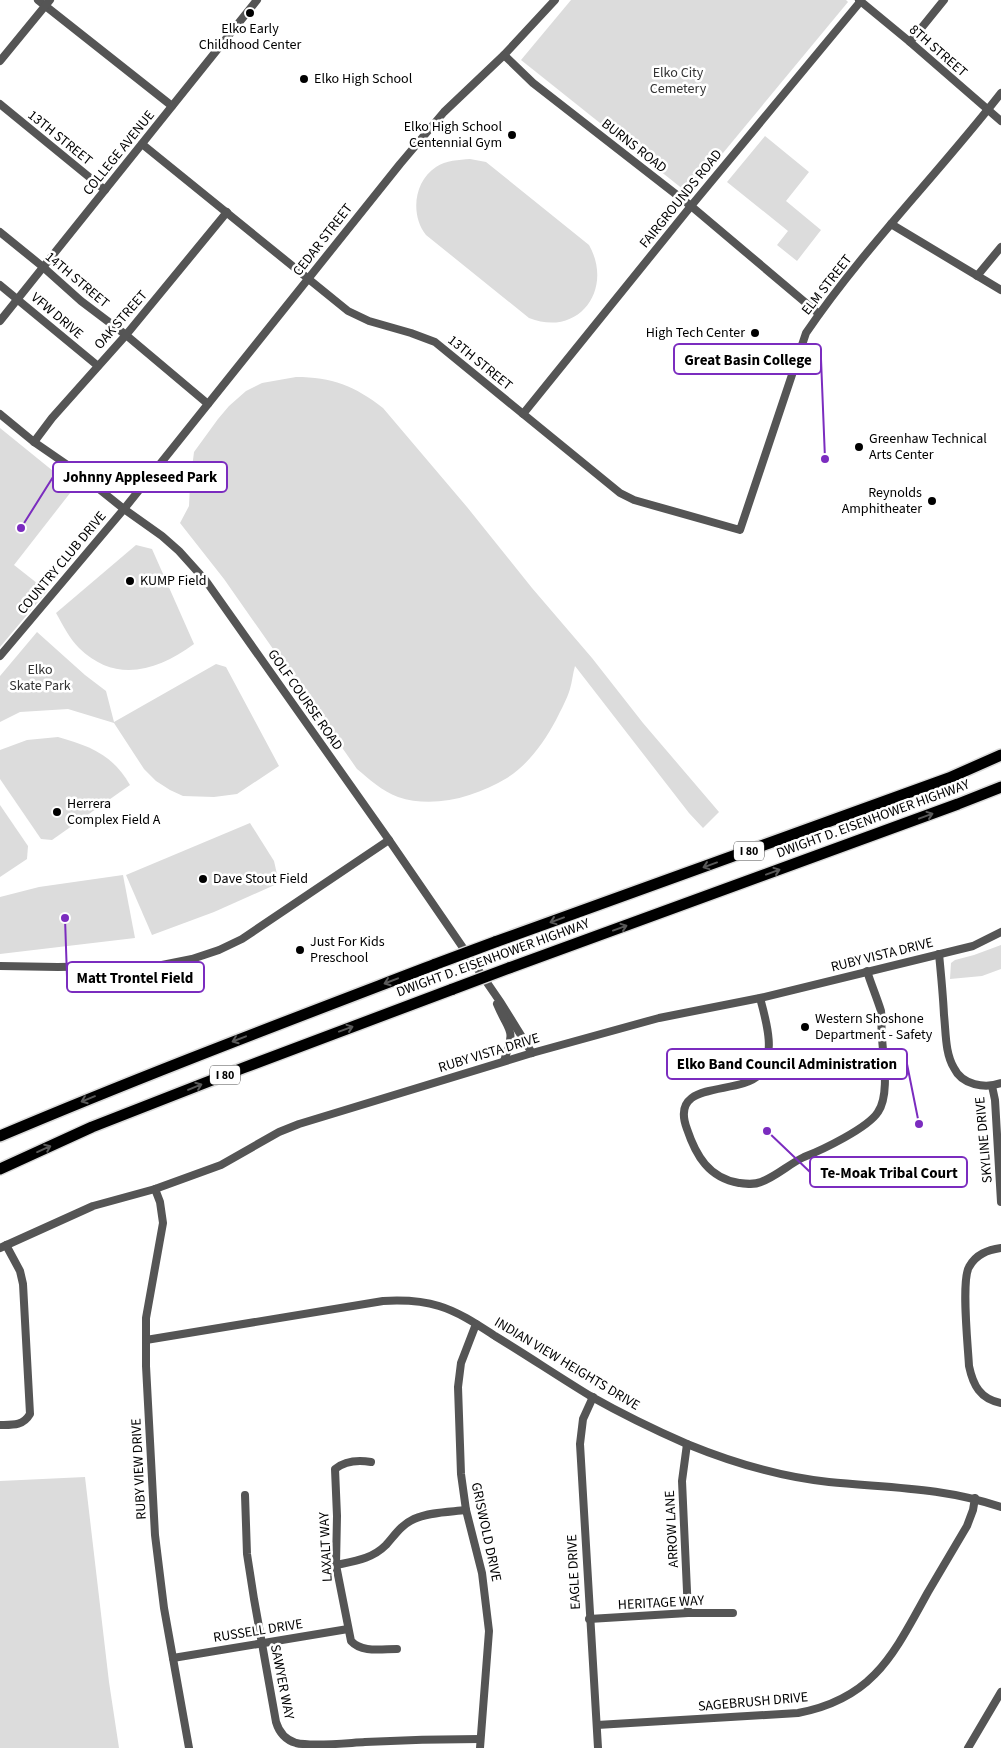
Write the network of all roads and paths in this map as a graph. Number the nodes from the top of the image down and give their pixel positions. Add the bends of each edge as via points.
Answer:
1 (38, 0) edge
2 (556, 0) edge
3 (944, 0) edge
4 (253, 1) edge
5 (860, 1) edge
6 (48, 3) edge
7 (910, 42) junction
8 (504, 55) junction
9 (0, 61) edge
10 (1001, 93) edge
11 (0, 104) edge
12 (172, 106) junction
13 (987, 110) junction
14 (1001, 121) edge
15 (142, 144) junction
16 (105, 190) junction
17 (690, 206) junction
18 (227, 212) junction
19 (891, 224) junction
20 (0, 232) edge
21 (1001, 247) edge
22 (43, 267) junction
23 (977, 276) junction
24 (309, 279) junction
25 (0, 285) edge
26 (1001, 290) edge
27 (18, 299) junction
28 (819, 314) junction
29 (0, 321) edge
30 (126, 335) junction
31 (98, 366) junction
32 (208, 404) junction
33 (0, 414) edge
34 (523, 414) junction
35 (34, 442) junction
36 (124, 509) junction
37 (740, 530) joint
38 (0, 656) edge
39 (1001, 755) edge
40 (1001, 787) edge
41 (389, 840) junction
42 (1001, 932) edge
43 (939, 954) junction
44 (0, 966) edge
45 (867, 971) junction
46 (490, 986) junction
47 (760, 998) junction
48 (532, 1053) junction
49 (504, 1061) junction
50 (1001, 1082) edge
51 (992, 1086) junction
52 (0, 1136) edge
53 (0, 1169) edge
54 (155, 1189) junction
55 (1001, 1202) edge
56 (3, 1246) edge
57 (1001, 1248) edge
58 (476, 1324) junction
59 (146, 1340) junction
60 (593, 1397) junction
61 (1001, 1402) edge
62 (0, 1425) edge
63 (687, 1444) junction
64 (371, 1462) dead end
65 (246, 1495) dead end
66 (976, 1498) junction
67 (1001, 1507) edge
68 (466, 1510) junction
69 (336, 1564) junction
70 (688, 1613) junction
71 (733, 1613) dead end
72 (589, 1619) junction
73 (348, 1629) junction
74 (261, 1643) junction
75 (397, 1649) dead end
76 (173, 1658) junction
77 (1001, 1692) edge
78 (597, 1725) junction
79 (480, 1739) junction
80 (189, 1748) edge
81 (480, 1748) edge
82 (598, 1748) edge
83 (968, 1748) edge

1 - 6 street
2 - 8 street, CEDAR STREET
3 - 7 street
4 - 12 street, COLLEGE AVENUE
5 - 7 street, 8TH STREET
5 - 17 street, FAIRGROUNDS ROAD
6 - 9 street
6 - 12 street
7 - 13 street, 8TH STREET
8 - 17 street, BURNS ROAD via 532,83
8 - 24 street, CEDAR STREET via 444,112
10 - 13 street, ELM STREET
11 - 16 street, 13TH STREET
12 - 15 street, COLLEGE AVENUE
13 - 14 street, 8TH STREET
13 - 19 street, ELM STREET
15 - 16 street, COLLEGE AVENUE
15 - 18 street, 13TH STREET
16 - 22 street, COLLEGE AVENUE
17 - 28 street, BURNS ROAD
17 - 34 street, FAIRGROUNDS ROAD
18 - 24 street, 13TH STREET
18 - 30 street, OAK STREET
19 - 23 street
19 - 28 street, ELM STREET
20 - 22 street, 14TH STREET
21 - 23 street
22 - 27 street, COLLEGE AVENUE
22 - 30 street, 14TH STREET
23 - 26 street
24 - 32 street, CEDAR STREET
24 - 34 street, 13TH STREET via 348,311 435,342
25 - 27 street, VFW DRIVE
27 - 29 street, COLLEGE AVENUE
27 - 31 street, VFW DRIVE
28 - 37 street, ELM STREET via 801,344
30 - 31 street, OAK STREET
30 - 32 street, 14TH STREET
31 - 35 street, OAK STREET
32 - 36 street, CEDAR STREET
33 - 35 street, GOLF COURSE ROAD
34 - 37 street, 13TH STREET via 620,493 634,500
35 - 36 street, GOLF COURSE ROAD
36 - 38 street, COUNTRY CLUB DRIVE
36 - 41 street, GOLF COURSE ROAD via 162,536 206,582
39 -> 52 highway, DWIGHT D. EISENHOWER HIGHWAY / I 80, bridge via 949,778 436,964
53 -> 40 highway, DWIGHT D. EISENHOWER HIGHWAY / I 80, bridge via 92,1128 243,1068
41 - 44 street via 242,939 192,959 162,964
41 - 46 street, GOLF COURSE ROAD
42 - 43 street, RUBY VISTA DRIVE via 973,946
43 - 45 street, RUBY VISTA DRIVE
43 - 51 street, SKYLINE DRIVE via 951,1062 964,1079 981,1086
45 - 47 street, RUBY VISTA DRIVE
45 - 47 street via 881,1012 884,1074 883,1101 878,1112 857,1130 760,1182 748,1184 719,1178 708,1168 686,1129 684,1115 688,1100 750,1080 763,1068 769,1050
46 - 48 street, GOLF COURSE ROAD
46 - 49 street via 511,1034
47 - 48 street, RUBY VISTA DRIVE via 659,1018
48 - 49 street, RUBY VISTA DRIVE
49 - 54 street, RUBY VISTA DRIVE via 299,1124 221,1165
50 - 51 street
51 - 55 street, SKYLINE DRIVE
54 - 56 street, RUBY VISTA DRIVE via 93,1206
54 - 59 street, RUBY VIEW DRIVE via 163,1223 147,1307
56 - 62 street via 20,1271 23,1284 30,1414 19,1424
57 - 61 street via 975,1259 965,1280 972,1380 983,1394
58 - 59 street, INDIAN VIEW HEIGHTS DRIVE via 439,1306 395,1300
58 - 60 street, INDIAN VIEW HEIGHTS DRIVE
58 - 68 street, GRISWOLD DRIVE via 458,1376
59 - 76 street, RUBY VIEW DRIVE via 154,1535
60 - 63 street, INDIAN VIEW HEIGHTS DRIVE
60 - 72 street, EAGLE DRIVE via 583,1419 580,1444
63 - 66 street, INDIAN VIEW HEIGHTS DRIVE via 801,1478 922,1489
63 - 70 street, ARROW LANE via 682,1481
64 - 69 street, LAXALT WAY via 353,1461 335,1469
65 - 74 street, SAWYER WAY via 247,1554
66 - 67 street, INDIAN VIEW HEIGHTS DRIVE
66 - 78 street, SAGEBRUSH DRIVE via 967,1526 904,1636 884,1665 850,1695 825,1707 798,1713
68 - 69 street via 426,1515 413,1520 401,1527 374,1554
68 - 79 street, GRISWOLD DRIVE via 482,1573 489,1630
69 - 73 street, LAXALT WAY
70 - 71 street, HERITAGE WAY
70 - 72 street, HERITAGE WAY
72 - 78 street, EAGLE DRIVE
73 - 74 street, RUSSELL DRIVE
73 - 75 street, LAXALT WAY via 356,1647
74 - 76 street, RUSSELL DRIVE
74 - 79 street, SAWYER WAY via 276,1722 290,1740 330,1744
76 - 80 street, RUBY VIEW DRIVE
77 - 83 street
78 - 82 street, EAGLE DRIVE
79 - 81 street, GRISWOLD DRIVE

